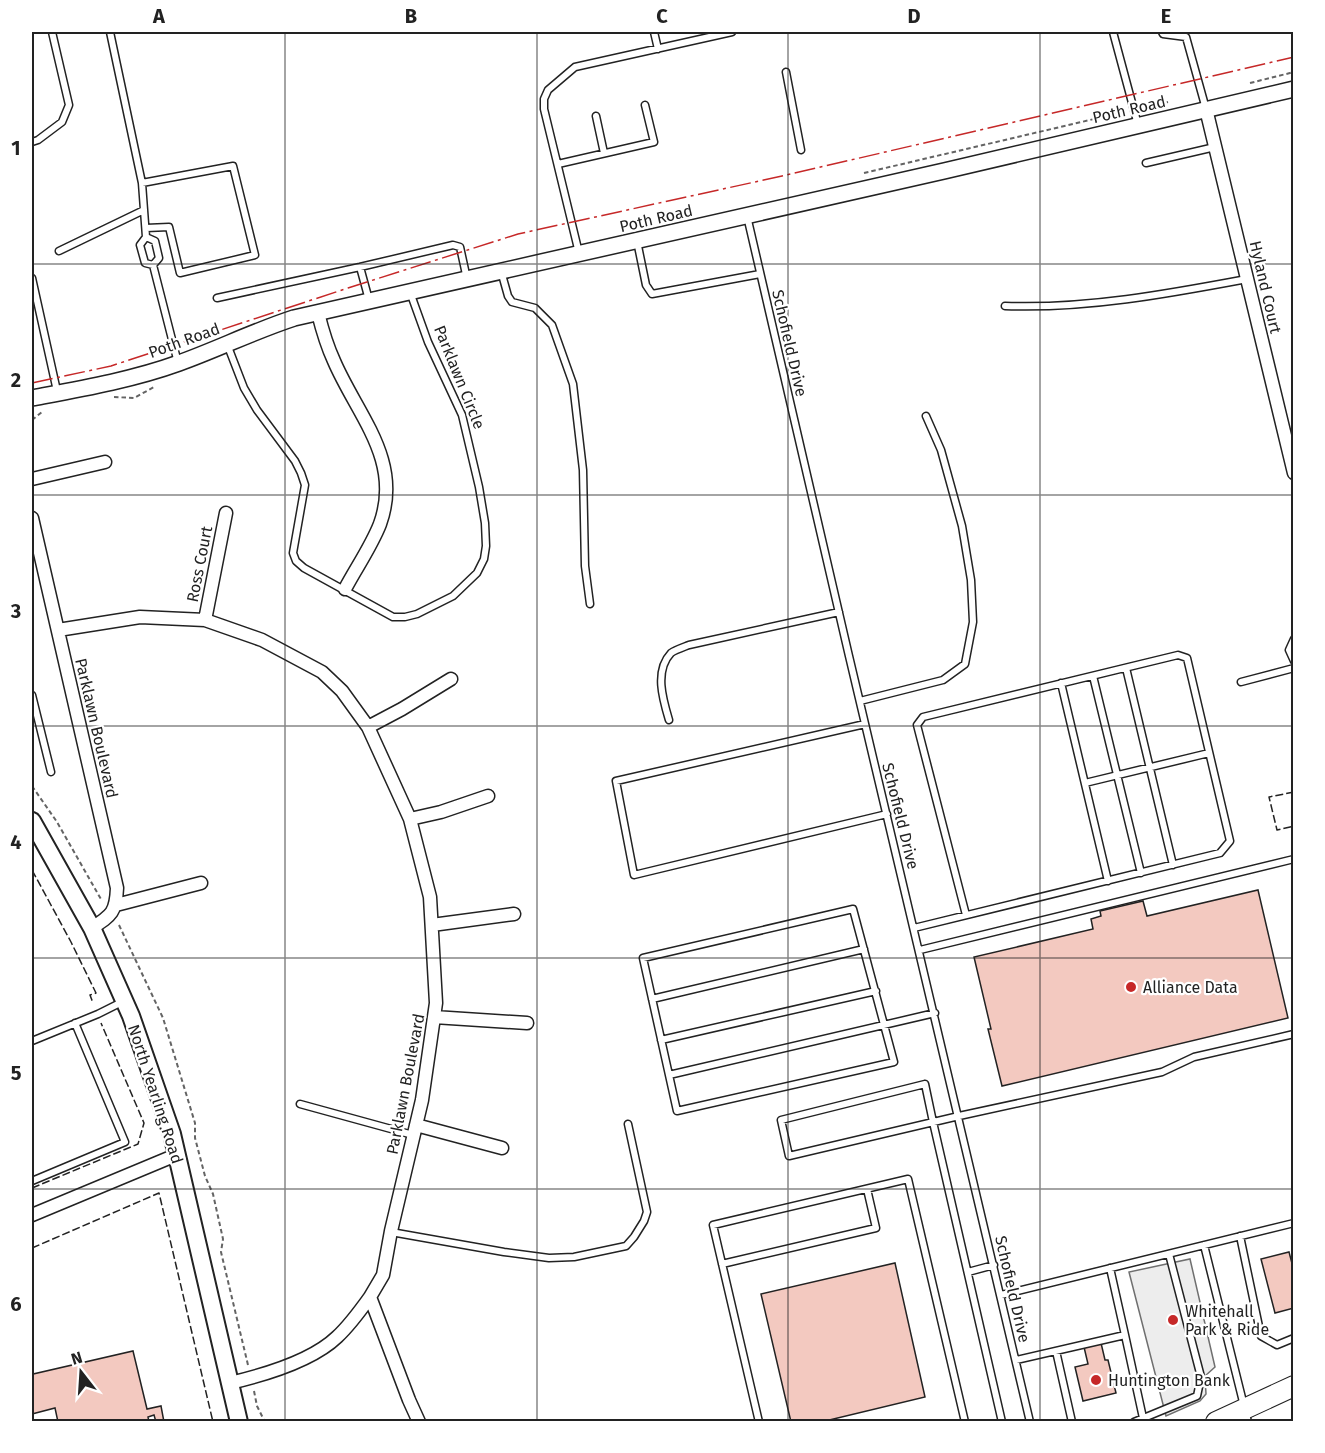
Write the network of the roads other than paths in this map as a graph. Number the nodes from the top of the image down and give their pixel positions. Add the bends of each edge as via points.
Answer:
1 (52, 32) edge
2 (110, 32) edge
3 (654, 32) edge
4 (732, 32) edge
5 (1113, 32) edge
6 (1162, 32) edge
7 (658, 49) junction
8 (786, 72) dead end
9 (1293, 89) edge
10 (645, 105) dead end
11 (1206, 109) junction
12 (596, 116) dead end
13 (1138, 126) junction
14 (32, 142) edge
15 (1215, 147) junction
16 (801, 150) dead end
17 (604, 153) junction
18 (1146, 163) dead end
19 (558, 164) junction
20 (142, 183) junction
21 (144, 210) junction
22 (747, 216) junction
23 (146, 228) junction
24 (146, 237) junction
25 (637, 241) junction
26 (59, 251) dead end
27 (579, 254) junction
28 (153, 265) junction
29 (360, 267) junction
30 (501, 271) junction
31 (760, 274) junction
32 (32, 278) edge
33 (467, 279) junction
34 (1247, 279) junction
35 (410, 291) junction
36 (217, 298) dead end
37 (369, 301) junction
38 (1005, 306) dead end
39 (318, 313) junction
40 (226, 344) junction
41 (179, 363) junction
42 (57, 393) junction
43 (32, 398) edge
44 (926, 416) dead end
45 (105, 462) dead end
46 (1293, 473) edge
47 (32, 479) edge
48 (226, 513) dead end
49 (32, 518) edge
50 (345, 589) junction
51 (590, 604) dead end
52 (839, 612) junction
53 (205, 620) junction
54 (57, 630) junction
55 (1293, 639) edge
56 (1293, 661) edge
57 (1126, 668) junction
58 (1293, 668) edge
59 (1093, 676) junction
60 (451, 679) dead end
61 (1241, 682) dead end
62 (1061, 683) junction
63 (32, 694) edge
64 (860, 701) junction
65 (669, 720) dead end
66 (865, 724) junction
67 (368, 727) junction
68 (1209, 753) junction
69 (1149, 768) junction
70 (51, 772) dead end
71 (1117, 775) junction
72 (1085, 783) junction
73 (488, 796) dead end
74 (887, 814) junction
75 (410, 819) junction
76 (32, 821) edge
77 (1293, 859) edge
78 (1173, 865) junction
79 (1141, 873) junction
80 (1108, 880) junction
81 (201, 883) dead end
82 (116, 905) junction
83 (514, 914) dead end
84 (966, 915) junction
85 (432, 925) junction
86 (92, 928) junction
87 (914, 928) junction
88 (864, 949) junction
89 (920, 950) junction
90 (876, 991) junction
91 (652, 999) junction
92 (125, 1000) junction
93 (935, 1013) junction
94 (434, 1017) junction
95 (75, 1023) junction
96 (527, 1023) dead end
97 (885, 1025) junction
98 (1293, 1034) edge
99 (661, 1040) junction
100 (32, 1041) edge
101 (669, 1076) junction
102 (300, 1104) dead end
103 (959, 1116) junction
104 (933, 1122) junction
105 (628, 1124) dead end
106 (415, 1130) junction
107 (502, 1148) dead end
108 (176, 1155) junction
109 (32, 1181) edge
110 (867, 1188) junction
111 (32, 1215) edge
112 (1293, 1223) edge
113 (391, 1232) junction
114 (1240, 1236) junction
115 (1204, 1245) junction
116 (1169, 1254) junction
117 (722, 1264) junction
118 (994, 1265) junction
119 (1110, 1268) junction
120 (968, 1272) junction
121 (1001, 1295) junction
122 (370, 1297) junction
123 (1125, 1335) junction
124 (1293, 1338) edge
125 (1056, 1351) junction
126 (1016, 1359) junction
127 (230, 1383) junction
128 (1293, 1386) edge
129 (1246, 1415) edge
130 (1143, 1418) junction
131 (239, 1422) edge
132 (419, 1422) edge
133 (759, 1422) edge
134 (965, 1422) edge
135 (1002, 1422) edge
136 (1030, 1422) edge
137 (1072, 1422) edge
138 (1134, 1422) edge
139 (1216, 1422) edge

1 - 14 lane via 69,105 62,122
2 - 20 lane
3 - 7 lane
4 - 7 lane
5 - 13 lane
6 - 11 lane via 1186,37
7 - 19 lane via 575,67 554,84 544,99 544,109
8 - 16 lane
9 - 11 street, Poth Road
10 - 17 lane via 654,142
11 - 13 street, Poth Road
11 - 15 street, Hyland Court
12 - 17 lane
13 - 22 street, Poth Road
15 - 18 lane
15 - 34 street, Hyland Court
17 - 19 lane
19 - 27 lane
20 - 21 lane
20 - 23 lane via 233,166 255,255 180,273 169,227
21 - 23 lane
21 - 26 lane
22 - 25 street, Poth Road
22 - 31 lane, Schofield Drive
23 - 24 lane
24 - 28 lane via 155,241 157,248 159,258
24 - 28 lane via 140,245 142,258
25 - 27 street, Poth Road
25 - 31 lane via 646,285 652,294
27 - 30 street, Poth Road
28 - 41 lane
29 - 33 lane via 453,245 460,248
29 - 36 lane
29 - 37 lane
30 - 33 street, Poth Road
30 - 51 lane via 512,302 535,308 552,325 573,384 583,470 585,566
31 - 52 lane, Schofield Drive
32 - 42 lane
33 - 35 street, Poth Road
34 - 38 lane via 1157,296 1044,308
34 - 46 street, Hyland Court
35 - 37 street, Poth Road
35 - 50 lane, Parklawn Circle via 428,342 462,415 479,487 484,559 477,573 453,596 405,617 393,617
37 - 39 street, Poth Road
39 - 40 street, Poth Road via 270,326
39 - 50 street via 334,362 381,451 386,484 379,525
40 - 41 street, Poth Road
40 - 50 lane, Parklawn Circle via 244,388 296,461 305,485 293,553 296,561
41 - 42 street, Poth Road
42 - 43 street, Poth Road
44 - 64 lane via 944,461 962,526 971,580 973,622 965,664 943,680
45 - 47 street
48 - 53 street, Ross Court
49 - 54 street, Parklawn Boulevard
52 - 64 lane, Schofield Drive
52 - 65 lane via 689,645 671,653 662,671 661,693
53 - 54 street, Parklawn Boulevard via 140,616
53 - 67 street, Parklawn Boulevard via 262,640 322,672 342,691
54 - 82 street, Parklawn Boulevard via 117,888
55 - 56 lane via 1289,650
57 - 59 lane
57 - 68 lane via 1178,655 1187,658
57 - 69 lane
58 - 61 lane
59 - 62 lane
59 - 71 lane
60 - 67 street
62 - 72 lane
62 - 84 lane via 922,717 917,725
63 - 70 lane
64 - 66 lane, Schofield Drive
66 - 74 lane, Schofield Drive
66 - 74 lane via 616,781 634,875
67 - 75 street, Parklawn Boulevard
68 - 69 lane
68 - 78 lane via 1230,841 1220,853
69 - 71 lane
69 - 78 lane
71 - 72 lane
71 - 79 lane
72 - 80 lane
73 - 75 street
74 - 87 lane, Schofield Drive
75 - 85 street, Parklawn Boulevard via 430,897
76 - 86 main road, North Yearling Road
77 - 89 lane
78 - 79 lane
79 - 80 lane
80 - 84 lane
81 - 82 street
82 - 86 street
83 - 85 street
84 - 87 lane
85 - 94 street, Parklawn Boulevard
86 - 92 main road, North Yearling Road
87 - 89 lane, Schofield Drive
88 - 90 lane
88 - 91 lane
88 - 91 lane via 853,909 643,958
89 - 93 lane, Schofield Drive
90 - 97 lane
90 - 99 lane
91 - 99 lane
92 - 95 lane
92 - 108 main road, North Yearling Road
93 - 97 lane
93 - 103 lane, Schofield Drive
94 - 96 street
94 - 106 street, Parklawn Boulevard
95 - 100 lane
95 - 109 lane via 125,1142
97 - 101 lane
97 - 101 lane via 894,1062 677,1111
98 - 103 lane via 1194,1057 1162,1072
99 - 101 lane
102 - 106 lane
103 - 104 lane
103 - 118 lane, Schofield Drive
104 - 104 lane via 789,1156 781,1120 925,1084
104 - 120 lane
105 - 113 lane via 647,1212 626,1246 549,1258
106 - 107 street
106 - 113 street, Parklawn Boulevard
108 - 111 street
108 - 127 main road, North Yearling Road
110 - 117 lane via 713,1225
110 - 117 lane via 876,1228
110 - 134 lane via 908,1179
112 - 114 lane
113 - 122 street, Parklawn Boulevard via 383,1275
114 - 115 lane
114 - 124 lane via 1261,1336 1277,1345
115 - 116 lane
115 - 129 lane
116 - 119 lane
116 - 130 lane via 1201,1377 1197,1396
117 - 133 lane
118 - 120 lane
118 - 121 lane, Schofield Drive
119 - 121 lane
119 - 123 lane
120 - 135 lane
121 - 126 lane, Schofield Drive
122 - 127 street, Parklawn Boulevard via 336,1338 317,1352
122 - 132 street
123 - 125 lane
123 - 130 lane
125 - 126 lane
125 - 137 lane
126 - 136 lane, Schofield Drive
127 - 131 main road, North Yearling Road
128 - 129 main road
129 - 139 main road
130 - 138 lane

